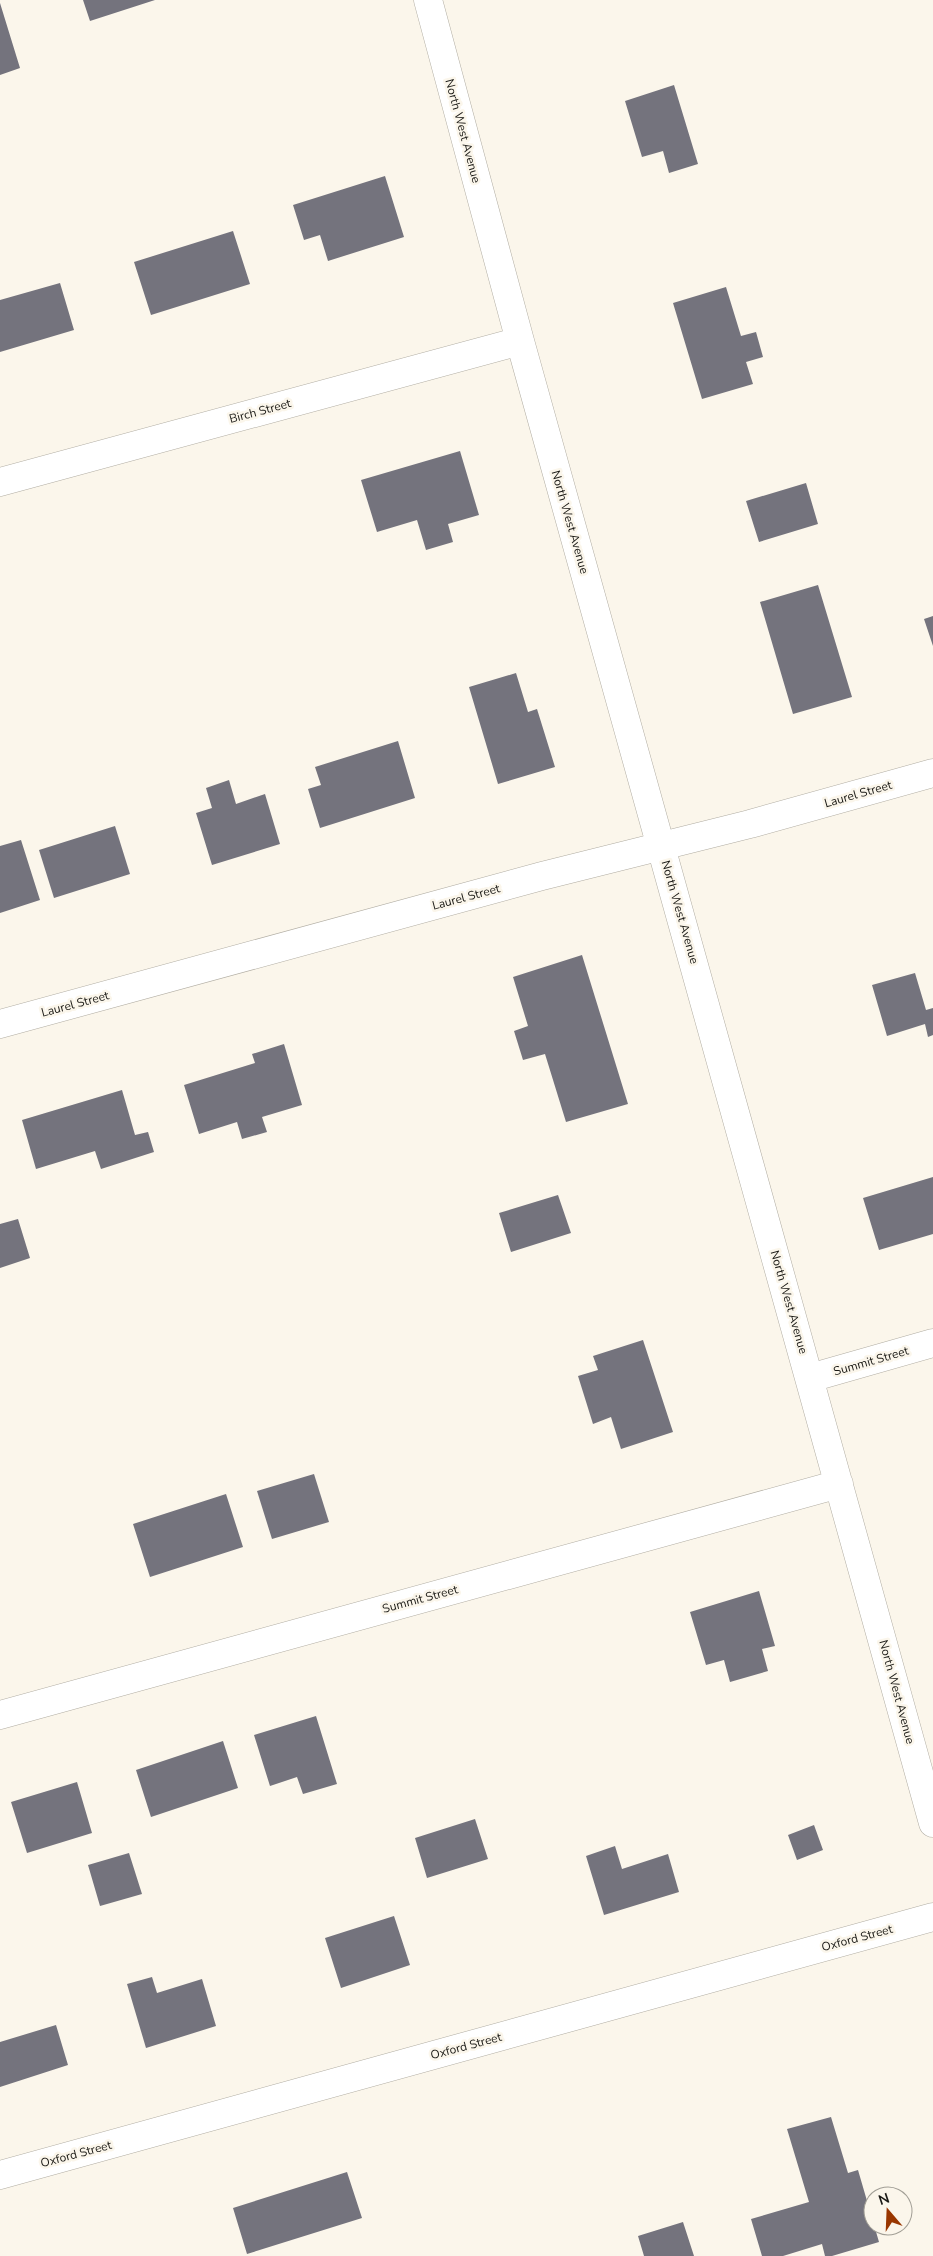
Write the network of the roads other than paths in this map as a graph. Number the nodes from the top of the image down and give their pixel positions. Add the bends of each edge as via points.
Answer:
1 (428, 0) edge
2 (520, 340) junction
3 (0, 482) edge
4 (933, 773) edge
5 (661, 846) junction
6 (0, 1024) edge
7 (933, 1343) edge
8 (810, 1378) junction
9 (839, 1484) junction
10 (0, 1715) edge
11 (933, 1823) edge
12 (933, 1916) edge
13 (0, 2175) edge

1 - 2 street, North West Avenue
2 - 3 street, Birch Street
2 - 5 street, North West Avenue
4 - 5 street, Laurel Street
5 - 6 street, Laurel Street
5 - 8 street, North West Avenue
7 - 8 street, Summit Street
8 - 9 street, North West Avenue
9 - 10 street, Summit Street
9 - 11 street, North West Avenue
12 - 13 street, Oxford Street

